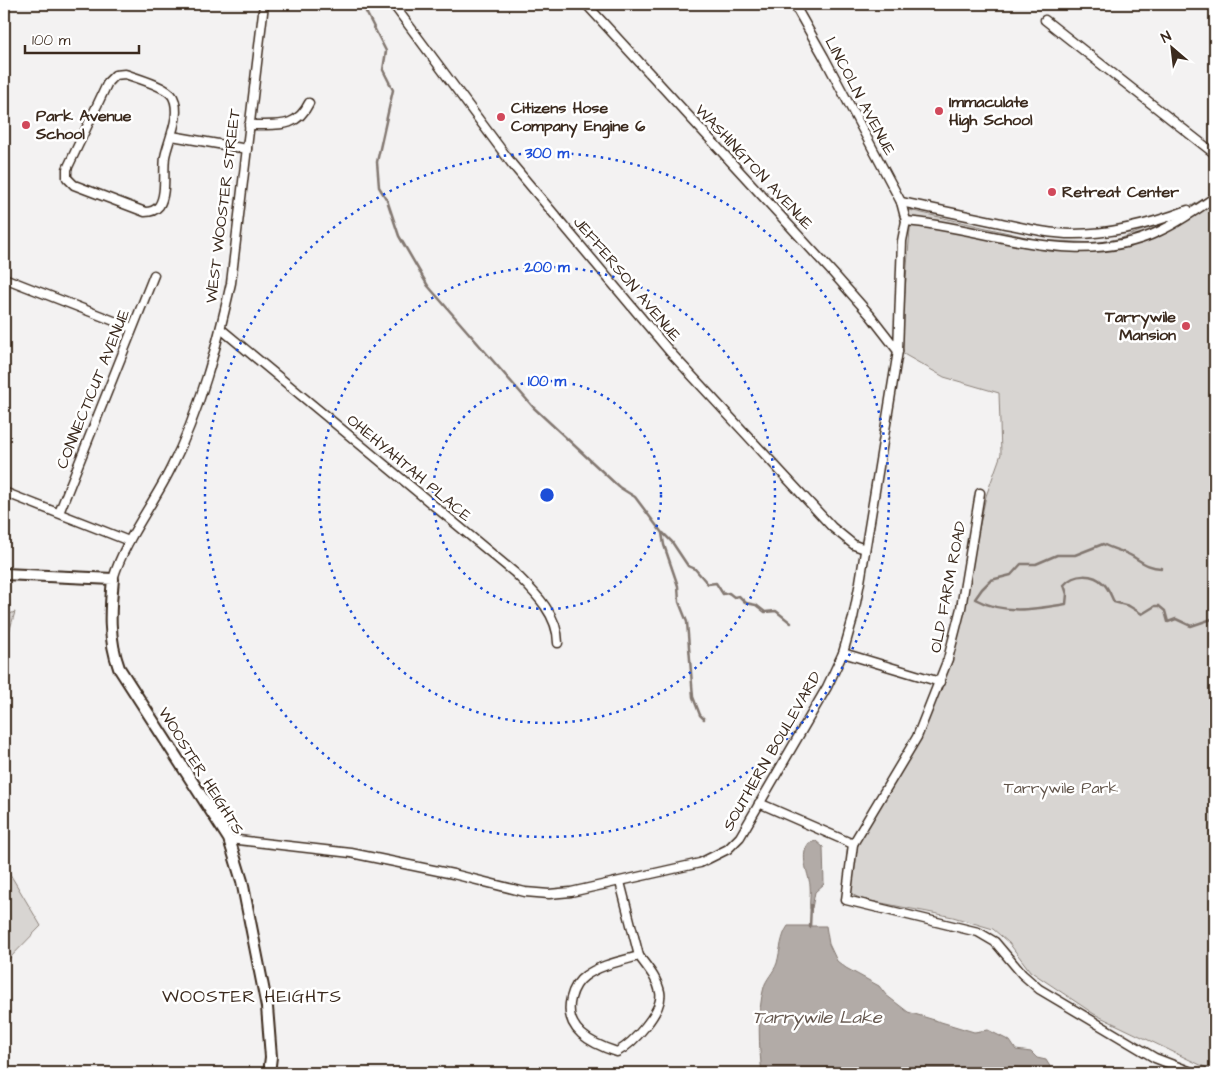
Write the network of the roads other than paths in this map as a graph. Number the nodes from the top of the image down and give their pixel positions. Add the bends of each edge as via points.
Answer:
1 (264, 4) edge
2 (392, 4) edge
3 (586, 4) edge
4 (794, 4) edge
5 (1045, 20) dead end
6 (308, 103) dead end
7 (249, 125) junction
8 (172, 136) junction
9 (247, 148) junction
10 (1215, 154) edge
11 (1215, 197) edge
12 (901, 202) junction
13 (1205, 204) junction
14 (906, 221) junction
15 (154, 275) dead end
16 (4, 278) edge
17 (132, 328) junction
18 (221, 329) junction
19 (898, 351) junction
20 (4, 492) edge
21 (980, 493) dead end
22 (59, 513) junction
23 (130, 541) junction
24 (865, 548) junction
25 (4, 574) edge
26 (113, 579) junction
27 (558, 643) dead end
28 (843, 653) junction
29 (940, 682) junction
30 (759, 803) junction
31 (229, 838) junction
32 (853, 844) junction
33 (620, 882) junction
34 (639, 956) junction
35 (269, 1073) edge
36 (1194, 1073) edge

1 - 7 street, WEST WOOSTER STREET
2 - 24 street, JEFFERSON AVENUE via 506,157 670,352 832,528 854,545
3 - 19 street, WASHINGTON AVENUE via 833,273
4 - 12 street, LINCOLN AVENUE
5 - 10 street
6 - 7 street via 303,115 295,122
7 - 9 street, WEST WOOSTER STREET
8 - 8 street via 175,104 167,90 126,74 115,75 108,82 67,169 67,178 80,188 152,212 162,200 165,156
8 - 9 street
9 - 18 street, WEST WOOSTER STREET via 231,283
11 - 13 street
12 - 13 street via 1046,232 1072,234 1101,233 1159,221
12 - 14 street, SOUTHERN BOULEVARD
13 - 14 street via 1160,231 1131,242 1102,247 1044,246
14 - 19 street, SOUTHERN BOULEVARD via 902,241
15 - 17 street, CONNECTICUT AVENUE
16 - 17 street
17 - 22 street, CONNECTICUT AVENUE
18 - 23 street, WEST WOOSTER STREET via 190,428
18 - 27 street, OHEHYAHTAH PLACE via 515,573 544,604 556,627
19 - 24 street, SOUTHERN BOULEVARD
20 - 22 street
21 - 29 street, OLD FARM ROAD via 955,636
22 - 23 street
23 - 26 street, WEST WOOSTER STREET via 118,559
24 - 28 street, SOUTHERN BOULEVARD via 853,618
25 - 26 main road
26 - 31 main road, WOOSTER HEIGHTS via 110,630 119,668
28 - 29 street
28 - 30 street, SOUTHERN BOULEVARD via 827,687
29 - 32 street, OLD FARM ROAD via 917,737
30 - 32 street
30 - 33 street, SOUTHERN BOULEVARD via 740,837 714,858
31 - 33 street, SOUTHERN BOULEVARD via 360,855 533,892 571,892
31 - 35 main road, WOOSTER HEIGHTS via 242,881 267,1007
32 - 36 street via 846,900 978,932 995,942 1039,989 1135,1046
33 - 34 street
34 - 34 street via 599,969 584,977 573,991 570,1019 589,1042 617,1052 627,1047 659,1006 661,994 655,978

